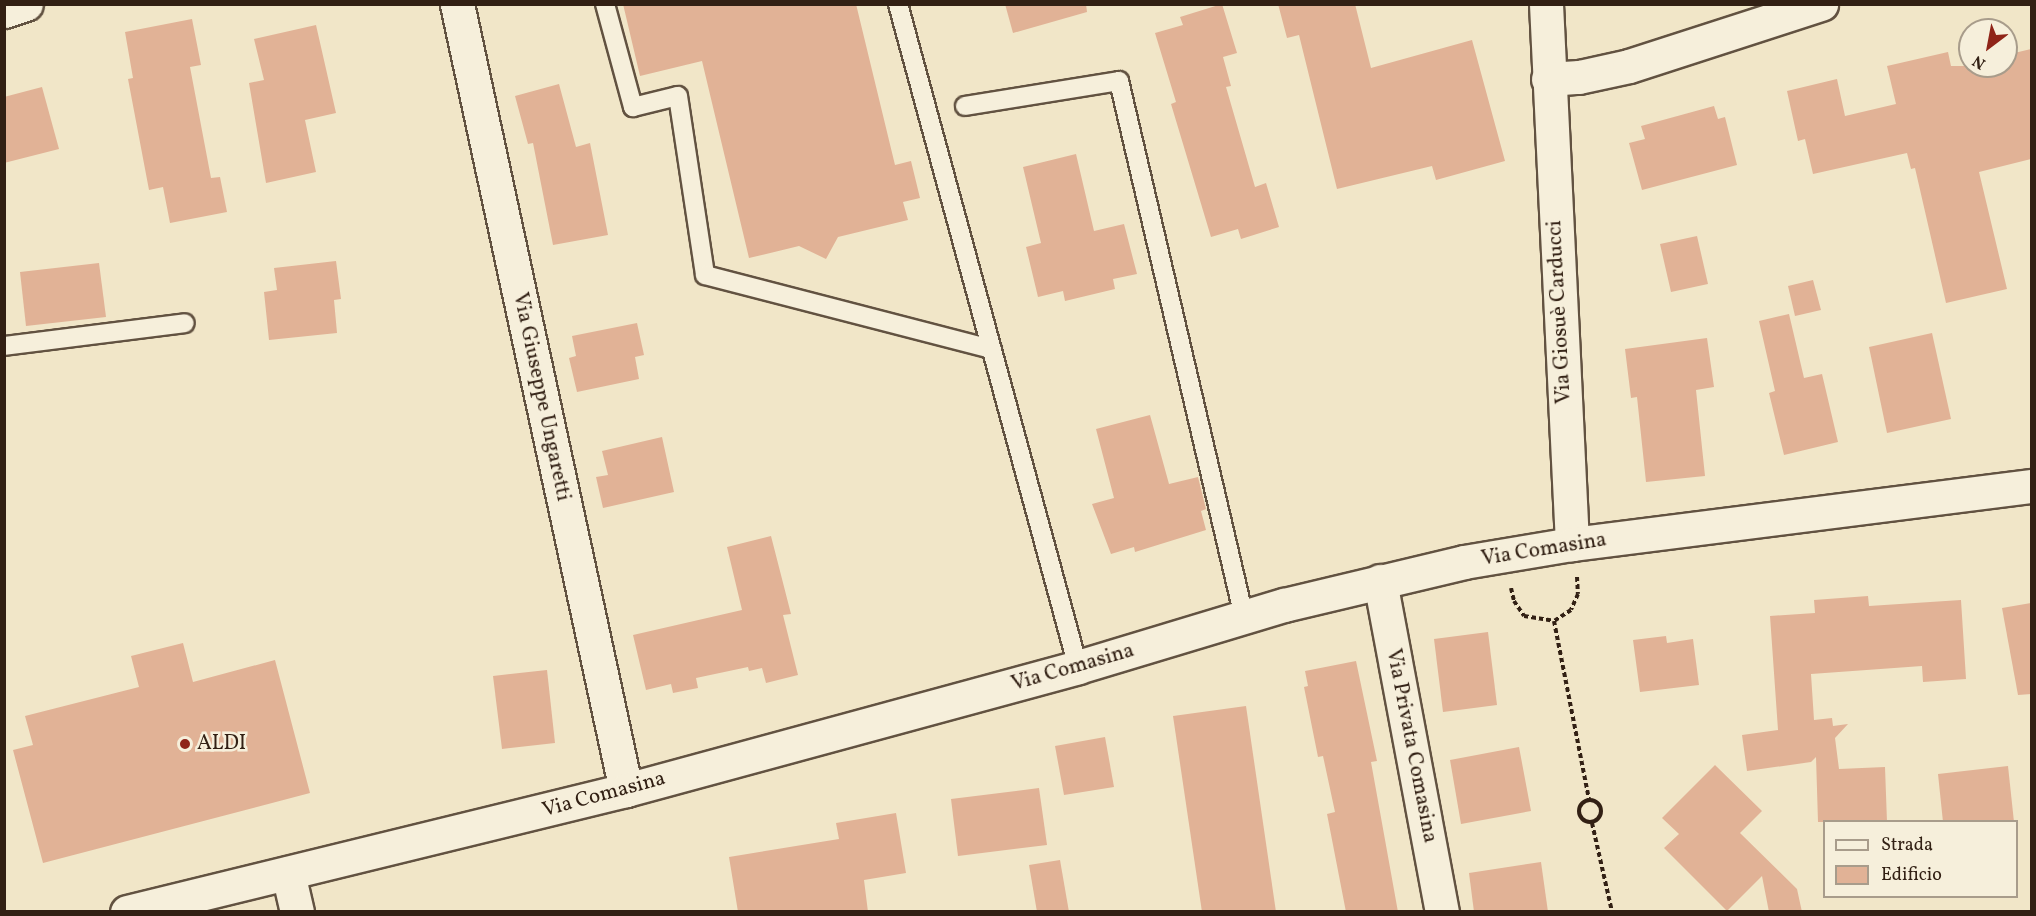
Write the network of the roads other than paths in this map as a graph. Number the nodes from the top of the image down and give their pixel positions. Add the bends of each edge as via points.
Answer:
1 (26, 4) edge
2 (457, 4) edge
3 (605, 4) edge
4 (898, 4) edge
5 (1546, 4) edge
6 (1821, 4) edge
7 (4, 10) edge
8 (1548, 79) junction
9 (965, 106) dead end
10 (185, 323) dead end
11 (4, 346) edge
12 (992, 349) junction
13 (2031, 486) edge
14 (1572, 544) junction
15 (1380, 581) junction
16 (1244, 617) junction
17 (1078, 667) junction
18 (626, 790) junction
19 (288, 873) junction
20 (126, 912) edge
21 (297, 912) edge
22 (1442, 912) edge

1 - 7 street
2 - 18 street, Via Giuseppe Ungaretti
3 - 12 lane via 633,107 678,96 705,275
4 - 12 lane
5 - 8 street, Via Giosuè Carducci
6 - 8 street via 1629,66
8 - 14 street, Via Giosuè Carducci
9 - 16 lane via 1119,81
10 - 11 lane
12 - 17 lane
13 - 14 street, Via Comasina
14 - 15 street, Via Comasina
15 - 16 street, Via Comasina
15 - 22 street, Via Privata Comasina
16 - 17 street, Via Comasina
17 - 18 street, Via Comasina
18 - 19 street, Via Comasina
19 - 20 street, Via Comasina
19 - 21 street

